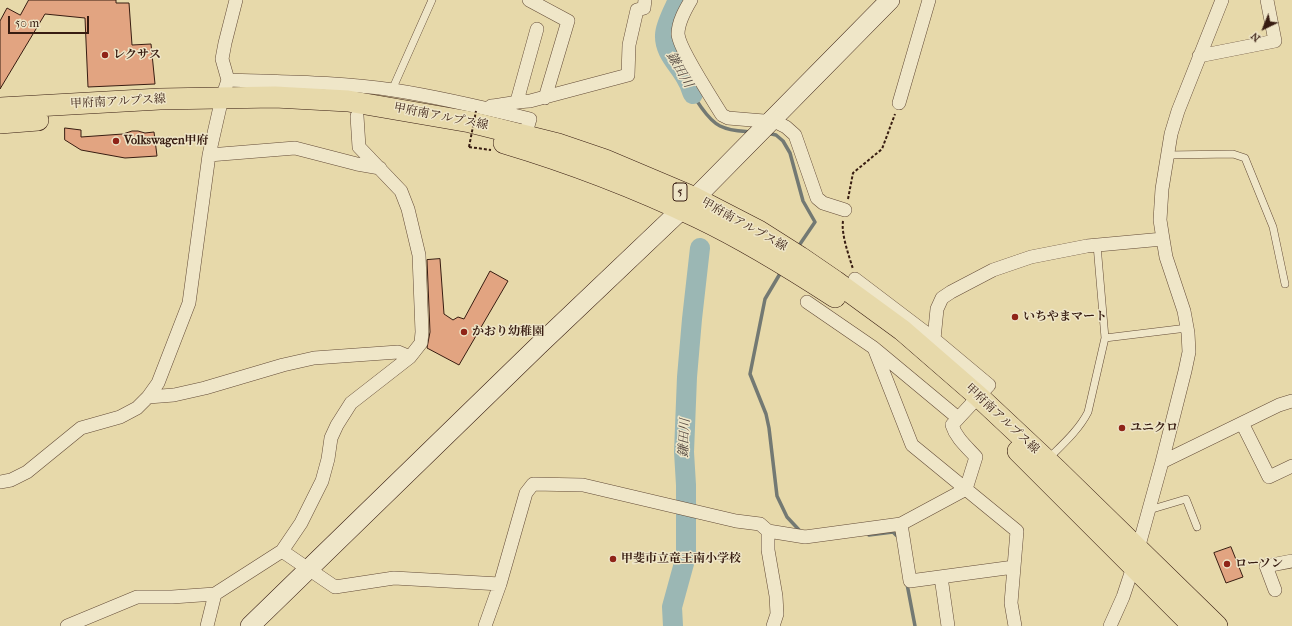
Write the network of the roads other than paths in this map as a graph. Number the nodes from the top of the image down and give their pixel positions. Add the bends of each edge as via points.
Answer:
1 (236, 0) edge
2 (432, 0) edge
3 (529, 0) edge
4 (645, 0) edge
5 (691, 0) edge
6 (890, 0) edge
7 (929, 0) edge
8 (1222, 0) edge
9 (1267, 0) edge
10 (538, 29) dead end
11 (1200, 56) junction
12 (392, 90) junction
13 (223, 95) junction
14 (544, 98) junction
15 (517, 101) junction
16 (899, 103) road end
17 (0, 108) edge
18 (477, 109) junction
19 (357, 116) junction
20 (0, 123) edge
21 (769, 124) junction
22 (523, 142) junction
23 (209, 155) junction
24 (1167, 155) junction
25 (380, 168) junction
26 (688, 204) junction
27 (845, 210) road end
28 (1163, 239) junction
29 (1096, 245) junction
30 (855, 279) road end
31 (1285, 284) dead end
32 (807, 302) dead end
33 (1187, 328) junction
34 (1105, 338) junction
35 (934, 339) junction
36 (874, 348) junction
37 (410, 357) junction
38 (148, 397) junction
39 (1292, 401) edge
40 (968, 406) junction
41 (1242, 423) junction
42 (1047, 460) junction
43 (1162, 462) junction
44 (1292, 466) edge
45 (0, 482) edge
46 (966, 489) junction
47 (1149, 510) junction
48 (901, 524) junction
49 (1197, 527) dead end
50 (768, 531) junction
51 (282, 551) junction
52 (1135, 558) junction
53 (1292, 561) edge
54 (1014, 567) junction
55 (309, 568) junction
56 (941, 577) junction
57 (500, 584) junction
58 (1275, 590) dead end
59 (215, 594) junction
60 (67, 626) edge
61 (207, 626) edge
62 (250, 626) edge
63 (485, 626) edge
64 (773, 626) edge
65 (948, 626) edge
66 (1015, 626) edge
67 (1110, 626) edge
68 (1193, 626) edge
69 (1217, 626) edge

1 - 13 street via 222,59
2 - 12 lane
3 - 14 street via 568,21
4 - 14 street via 644,8 637,10 629,45 628,75
5 - 21 street via 684,11 678,35 683,49 722,115
6 - 21 street
7 - 16 street
8 - 11 street
9 - 11 street via 1275,41
10 - 15 street
11 - 24 street via 1178,111
12 - 13 street via 327,84
12 - 18 street
13 - 17 main road, 甲府南アルプス線 / 5
13 - 19 main road, 甲府南アルプス線 / 5
13 - 20 main road, 甲府南アルプス線 / 5
13 - 22 main road, 甲府南アルプス線 / 5 via 348,101 470,122
13 - 23 street
14 - 15 street
15 - 18 street
18 - 22 street via 530,119
19 - 22 main road, 甲府南アルプス線 / 5
19 - 25 street via 359,147
21 - 26 street
21 - 27 street via 776,122 795,135 816,198
22 - 26 main road, 甲府南アルプス線 / 5 via 558,144 606,160
23 - 25 street via 295,148
23 - 38 street via 189,303 158,383
24 - 28 street via 1160,220
24 - 31 lane via 1233,154 1244,158 1273,227
25 - 37 street via 401,191 419,255 422,332 421,343
26 - 40 main road, 甲府南アルプス線 / 5 via 759,231 835,281 902,330
26 - 55 street
28 - 29 street
28 - 33 street
29 - 34 lane
29 - 35 street via 1031,257 993,270 951,292 942,298 937,309
30 - 35 street
32 - 36 street
33 - 34 lane
33 - 43 street via 1188,352 1185,371
34 - 42 lane via 1088,412
35 - 40 street via 989,385
36 - 40 street
36 - 46 street via 912,445
37 - 38 street via 398,352 314,358 205,388 174,395
37 - 51 street via 351,403 331,438 322,481 301,523
38 - 45 street via 137,408 120,417 81,428 28,472
39 - 41 street
40 - 42 main road, 甲府南アルプス線 / 5
40 - 46 street via 952,425 976,457
40 - 52 main road, 甲府南アルプス線 / 5
41 - 43 street
41 - 44 street via 1269,477
42 - 52 main road, 甲府南アルプス線 / 5
43 - 47 street
46 - 48 street
46 - 54 street via 1017,531
47 - 49 lane via 1186,500
47 - 52 street
48 - 50 street via 805,537
48 - 56 street via 910,581
50 - 57 street via 760,524 736,521 583,485 533,484 526,493
50 - 64 street via 768,550 777,614
51 - 55 street
51 - 59 street
52 - 67 street via 1123,597
52 - 68 main road, 甲府南アルプス線 / 5
52 - 69 main road, 甲府南アルプス線 / 5
53 - 58 street via 1266,566
54 - 56 street
54 - 66 street via 1011,603
55 - 57 street via 335,587 394,578
55 - 62 street
56 - 65 street
57 - 63 street
59 - 60 street via 137,597
59 - 61 street

